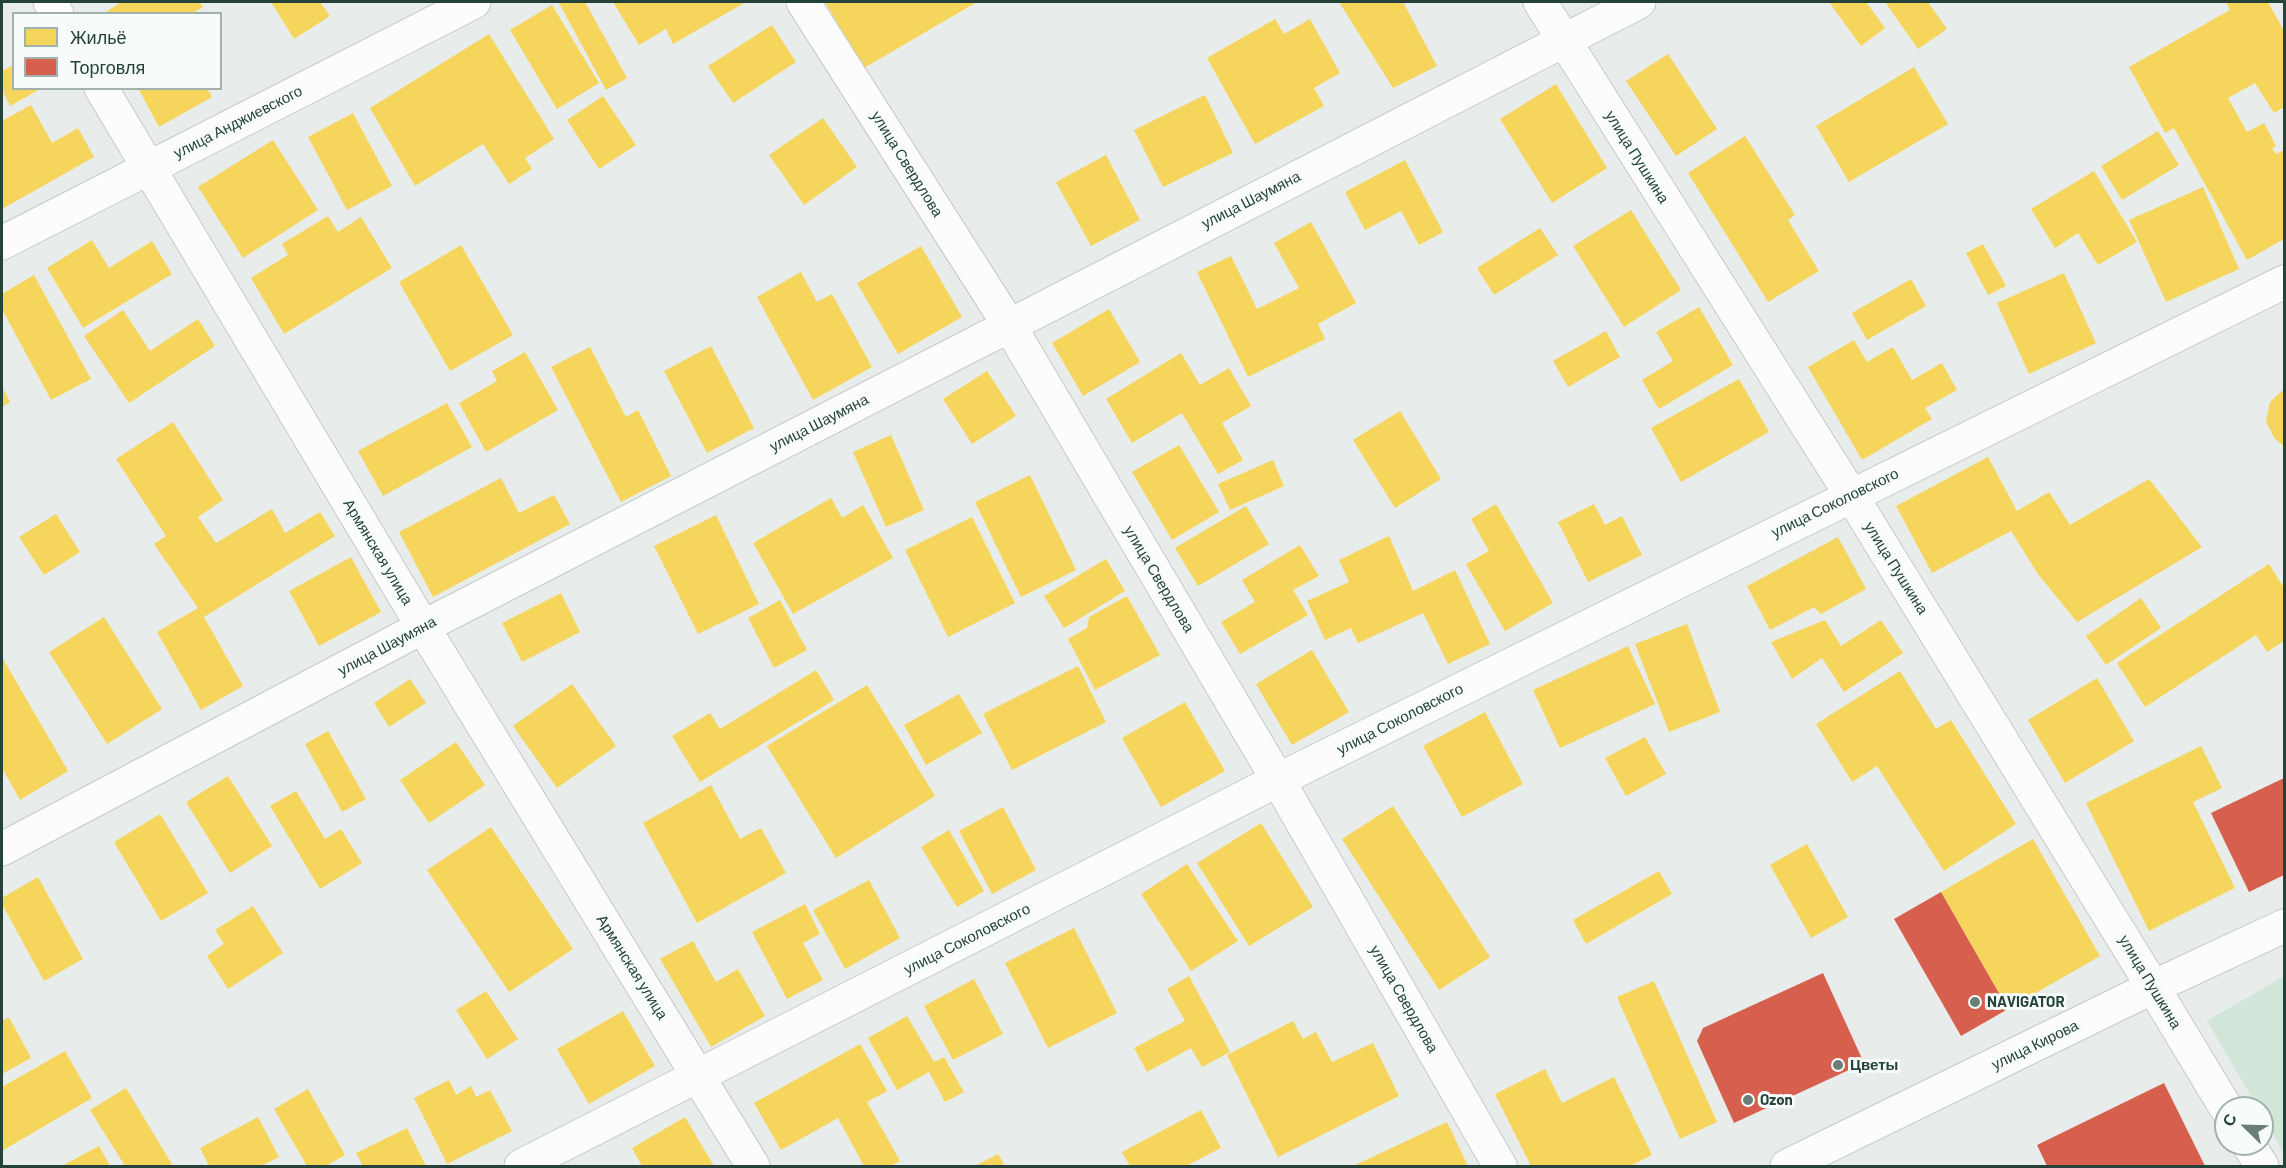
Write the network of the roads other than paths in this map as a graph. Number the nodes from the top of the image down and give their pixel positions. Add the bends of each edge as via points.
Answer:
1 (474, 2) edge
2 (804, 2) edge
3 (1540, 2) edge
4 (1639, 2) edge
5 (1562, 40) junction
6 (102, 90) edge
7 (148, 168) junction
8 (2, 243) edge
9 (2284, 282) edge
10 (1009, 325) junction
11 (1851, 495) junction
12 (423, 627) junction
13 (1278, 780) junction
14 (2, 849) edge
15 (2284, 926) edge
16 (2153, 987) junction
17 (699, 1076) junction
18 (2219, 1096) edge
19 (521, 1167) edge
20 (753, 1167) edge
21 (1500, 1167) edge
22 (1787, 1167) edge

1 - 7 street, улица Анджиевского
2 - 10 street, улица Свердлова
3 - 5 street, улица Пушкина
4 - 5 street, улица Шаумяна
5 - 10 street, улица Шаумяна
5 - 11 street, улица Пушкина
6 - 7 street, Армянская улица
7 - 8 street, улица Анджиевского
7 - 12 street, Армянская улица
9 - 11 street, улица Соколовского
10 - 12 street, улица Шаумяна
10 - 13 street, улица Свердлова
11 - 13 street, улица Соколовского
11 - 16 street, улица Пушкина
12 - 14 street, улица Шаумяна
12 - 17 street, Армянская улица
13 - 17 street, улица Соколовского
13 - 21 street, улица Свердлова
15 - 16 street, улица Кирова
16 - 18 street, улица Пушкина
16 - 22 street, улица Кирова
17 - 19 street, улица Соколовского
17 - 20 street, Армянская улица

